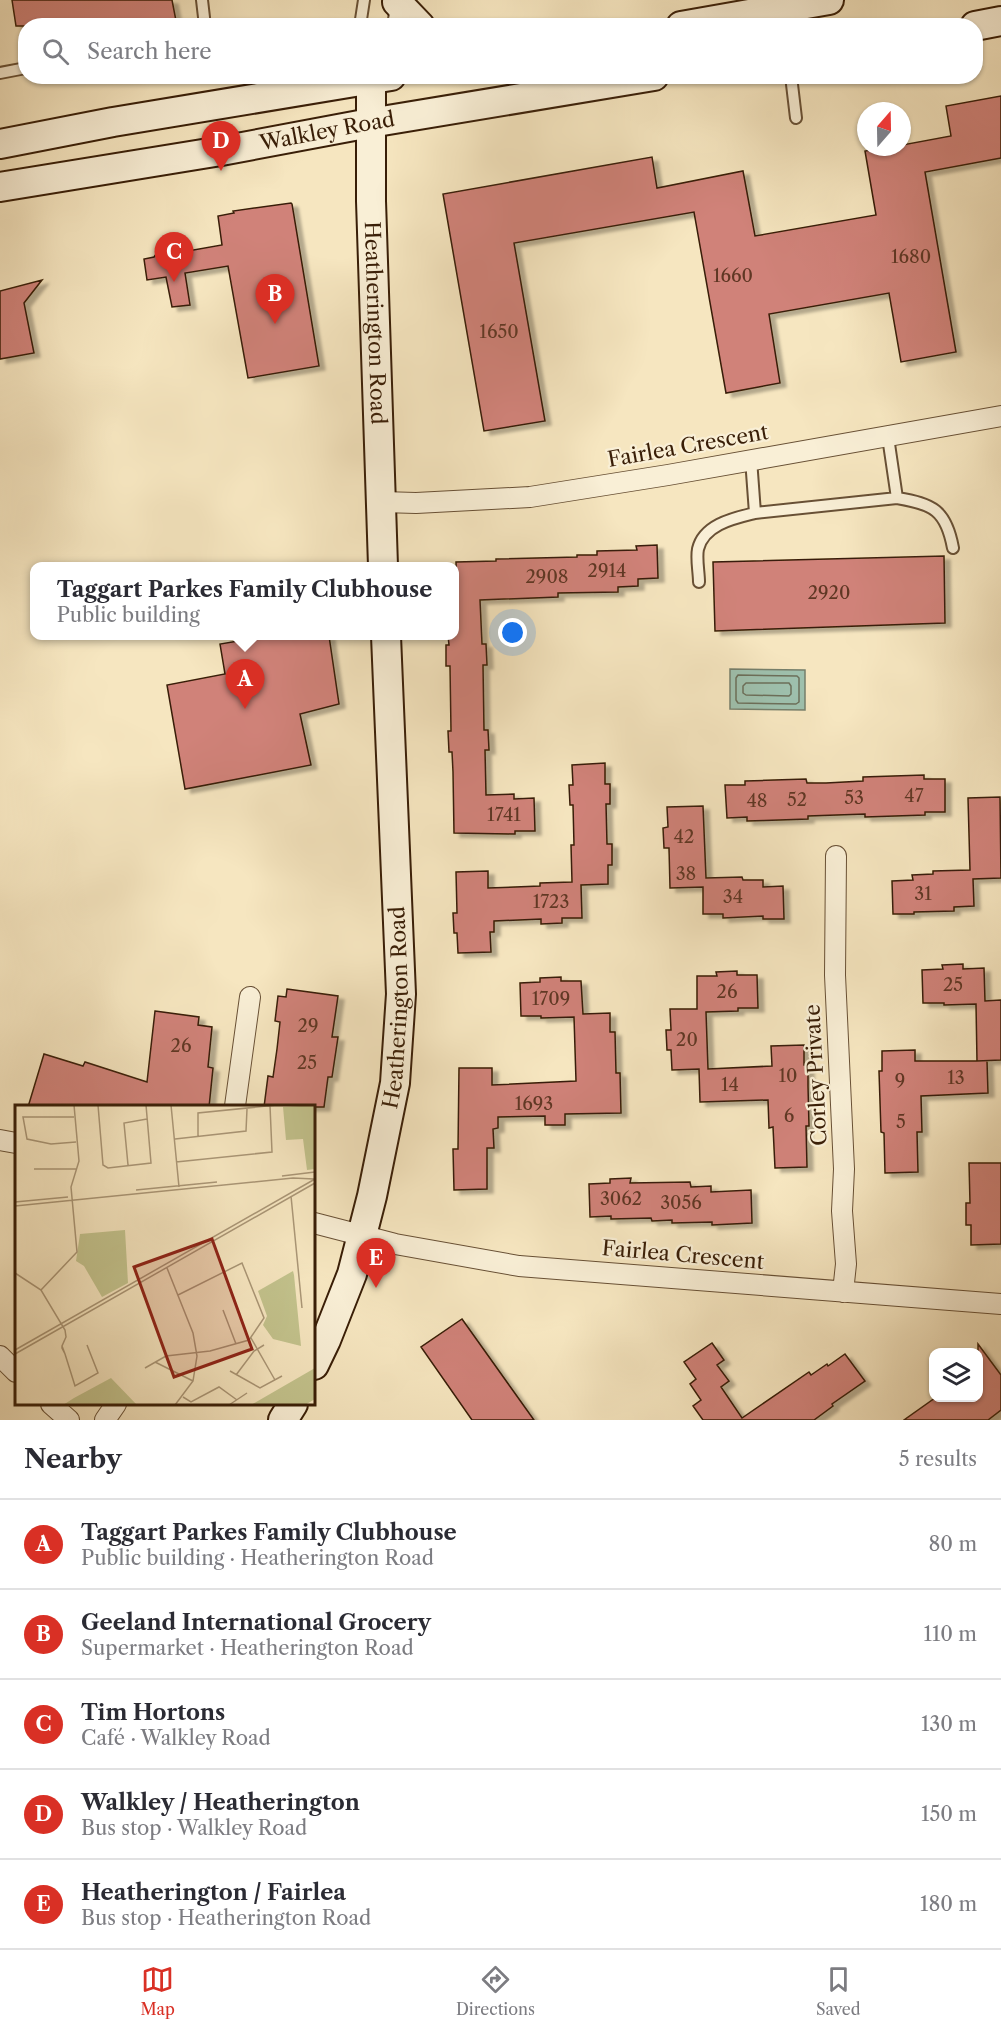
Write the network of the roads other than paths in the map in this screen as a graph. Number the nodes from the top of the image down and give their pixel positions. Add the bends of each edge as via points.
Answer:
1 (202, 0) edge
2 (364, 0) edge
3 (829, 0) edge
4 (395, 9) edge
5 (204, 18) edge
6 (361, 18) edge
7 (408, 18) edge
8 (740, 18) edge
9 (1001, 21) edge
10 (983, 24) edge
11 (18, 70) edge
12 (0, 73) edge
13 (335, 84) edge
14 (375, 84) edge
15 (606, 84) edge
16 (792, 84) edge
17 (796, 118) dead end
18 (370, 123) junction
19 (0, 144) edge
20 (0, 187) edge
21 (1001, 416) edge
22 (888, 437) junction
23 (751, 459) junction
24 (897, 498) junction
25 (382, 502) junction
26 (755, 513) junction
27 (953, 548) dead end
28 (383, 562) edge
29 (699, 582) dead end
30 (386, 640) edge
31 (836, 856) dead end
32 (250, 997) dead end
33 (235, 1105) edge
34 (0, 1140) edge
35 (15, 1143) edge
36 (315, 1223) edge
37 (363, 1235) junction
38 (843, 1292) junction
39 (1001, 1304) edge
40 (0, 1356) edge
41 (315, 1363) edge
42 (15, 1371) edge
43 (52, 1405) edge
44 (115, 1405) edge
45 (292, 1405) edge
46 (69, 1420) edge
47 (105, 1420) edge
48 (283, 1420) edge

1 - 5 lane
2 - 6 lane
3 - 8 main road
4 - 7 main road
9 - 10 main road
11 - 12 lane
13 - 19 main road
14 - 18 main road, Heatherington Road
15 - 18 main road, Walkley Road
16 - 17 lane
18 - 20 main road, Walkley Road
18 - 25 main road, Heatherington Road
21 - 22 street, Fairlea Crescent
22 - 23 street, Fairlea Crescent
22 - 24 lane
23 - 25 street, Fairlea Crescent via 530,497
23 - 26 lane
24 - 26 lane
24 - 27 lane via 921,502 940,514 950,530
25 - 28 main road, Heatherington Road
26 - 29 lane via 726,521 709,531 698,548
30 - 37 main road, Heatherington Road via 401,994 395,1083
31 - 38 street, Corley Private via 835,975 846,1264
32 - 33 street
34 - 35 street
36 - 37 street, Fairlea Crescent
37 - 38 street, Fairlea Crescent via 519,1266
37 - 41 main road, Heatherington Road via 352,1274
38 - 39 street, Fairlea Crescent
40 - 42 street
43 - 46 street
44 - 47 street
45 - 48 main road

